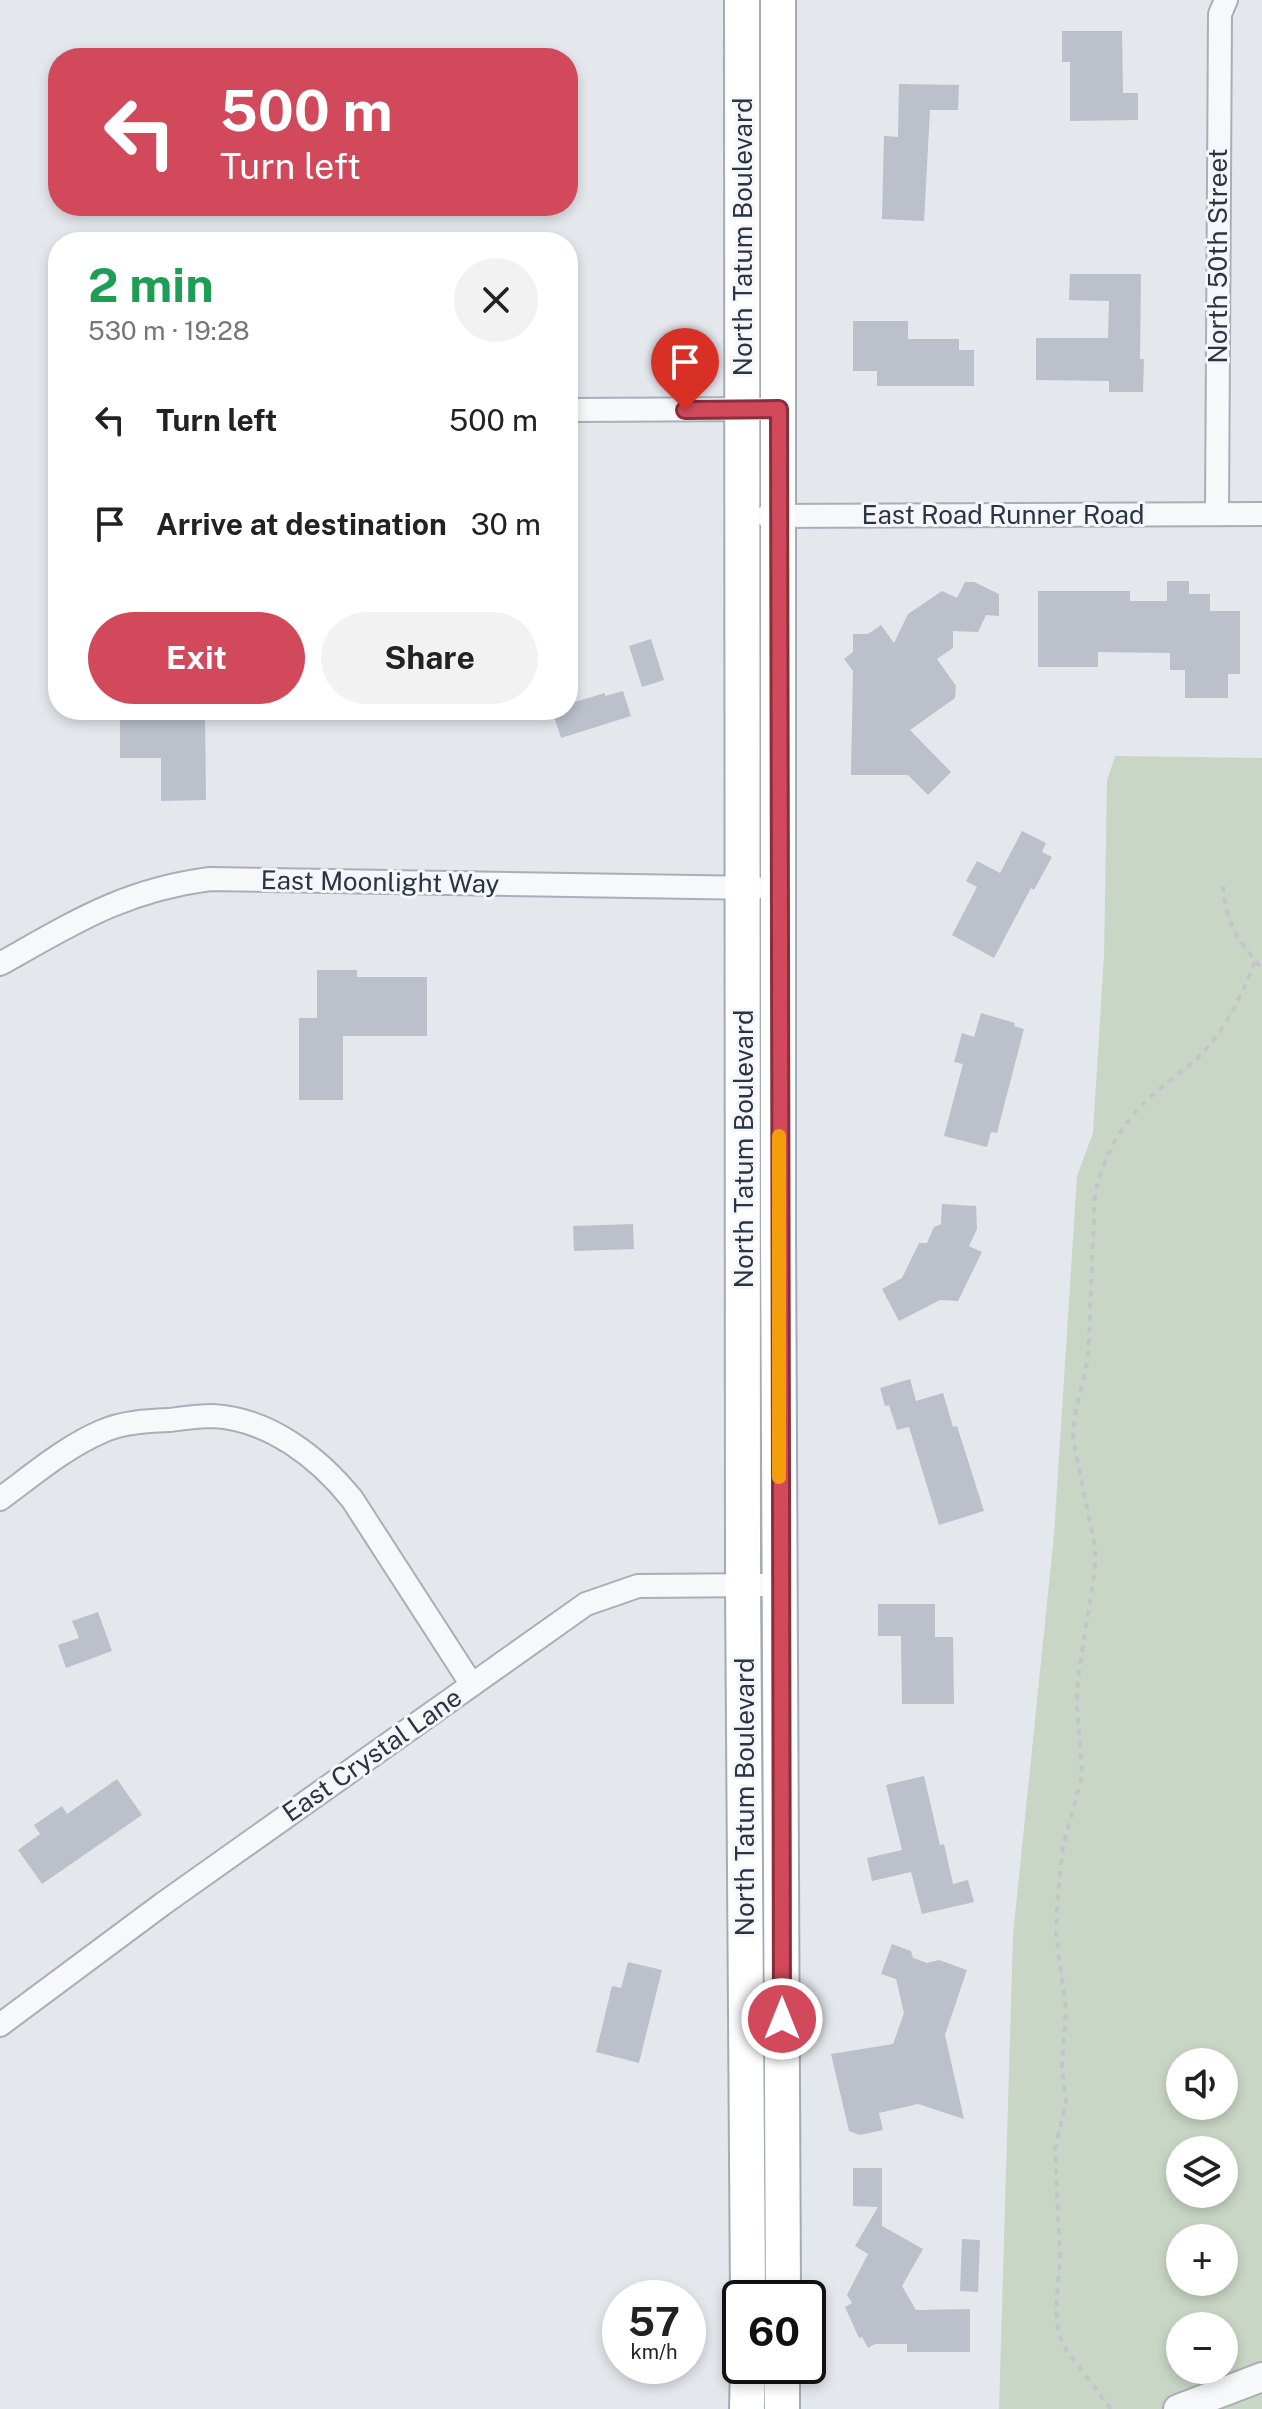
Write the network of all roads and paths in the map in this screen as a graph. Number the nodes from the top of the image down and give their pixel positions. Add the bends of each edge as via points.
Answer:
1 (742, 0) edge
2 (778, 0) edge
3 (1226, 0) edge
4 (779, 409) junction
5 (578, 410) edge
6 (743, 410) junction
7 (1217, 514) junction
8 (1262, 514) edge
9 (778, 516) junction
10 (743, 517) junction
11 (1223, 886) dead end
12 (744, 887) junction
13 (779, 889) junction
14 (1255, 961) junction
15 (0, 964) edge
16 (1262, 968) edge
17 (0, 1499) edge
18 (780, 1585) junction
19 (743, 1586) junction
20 (472, 1685) junction
21 (0, 2025) edge
22 (748, 2280) edge
23 (783, 2280) edge
24 (1262, 2377) edge
25 (748, 2384) edge
26 (782, 2384) edge
27 (747, 2409) edge
28 (782, 2409) edge
29 (1111, 2409) edge
30 (1178, 2409) edge

1 - 6 main road, North Tatum Boulevard
2 - 4 main road, North Tatum Boulevard
3 - 7 street, North 50th Street via 1220,14
4 - 6 street
4 - 9 main road, North Tatum Boulevard
5 - 6 street
6 - 10 main road, North Tatum Boulevard
7 - 8 street, East Road Runner Road
7 - 9 street, East Road Runner Road
9 - 10 street, East Road Runner Road
9 - 13 main road, North Tatum Boulevard
10 - 12 main road, North Tatum Boulevard
11 - 14 path via 1229,919
12 - 13 street, East Moonlight Way
12 - 15 street, East Moonlight Way via 210,879 119,900
12 - 19 main road, North Tatum Boulevard
13 - 18 main road, North Tatum Boulevard
14 - 16 path
14 - 29 path via 1207,1048 1127,1121 1095,1193 1088,1359 1073,1439 1095,1569 1077,1693 1082,1776 1063,1847 1057,1903 1066,2009 1066,2101 1055,2150 1060,2259 1056,2310 1066,2350
17 - 20 street via 74,1445 106,1429 213,1416 267,1429 332,1474
18 - 19 street, East Crystal Lane
18 - 23 main road, North Tatum Boulevard
19 - 20 street, East Crystal Lane via 638,1586 611,1593 586,1604
19 - 22 main road, North Tatum Boulevard
20 - 21 street, East Crystal Lane
24 - 30 street
25 - 27 main road
26 - 28 main road

